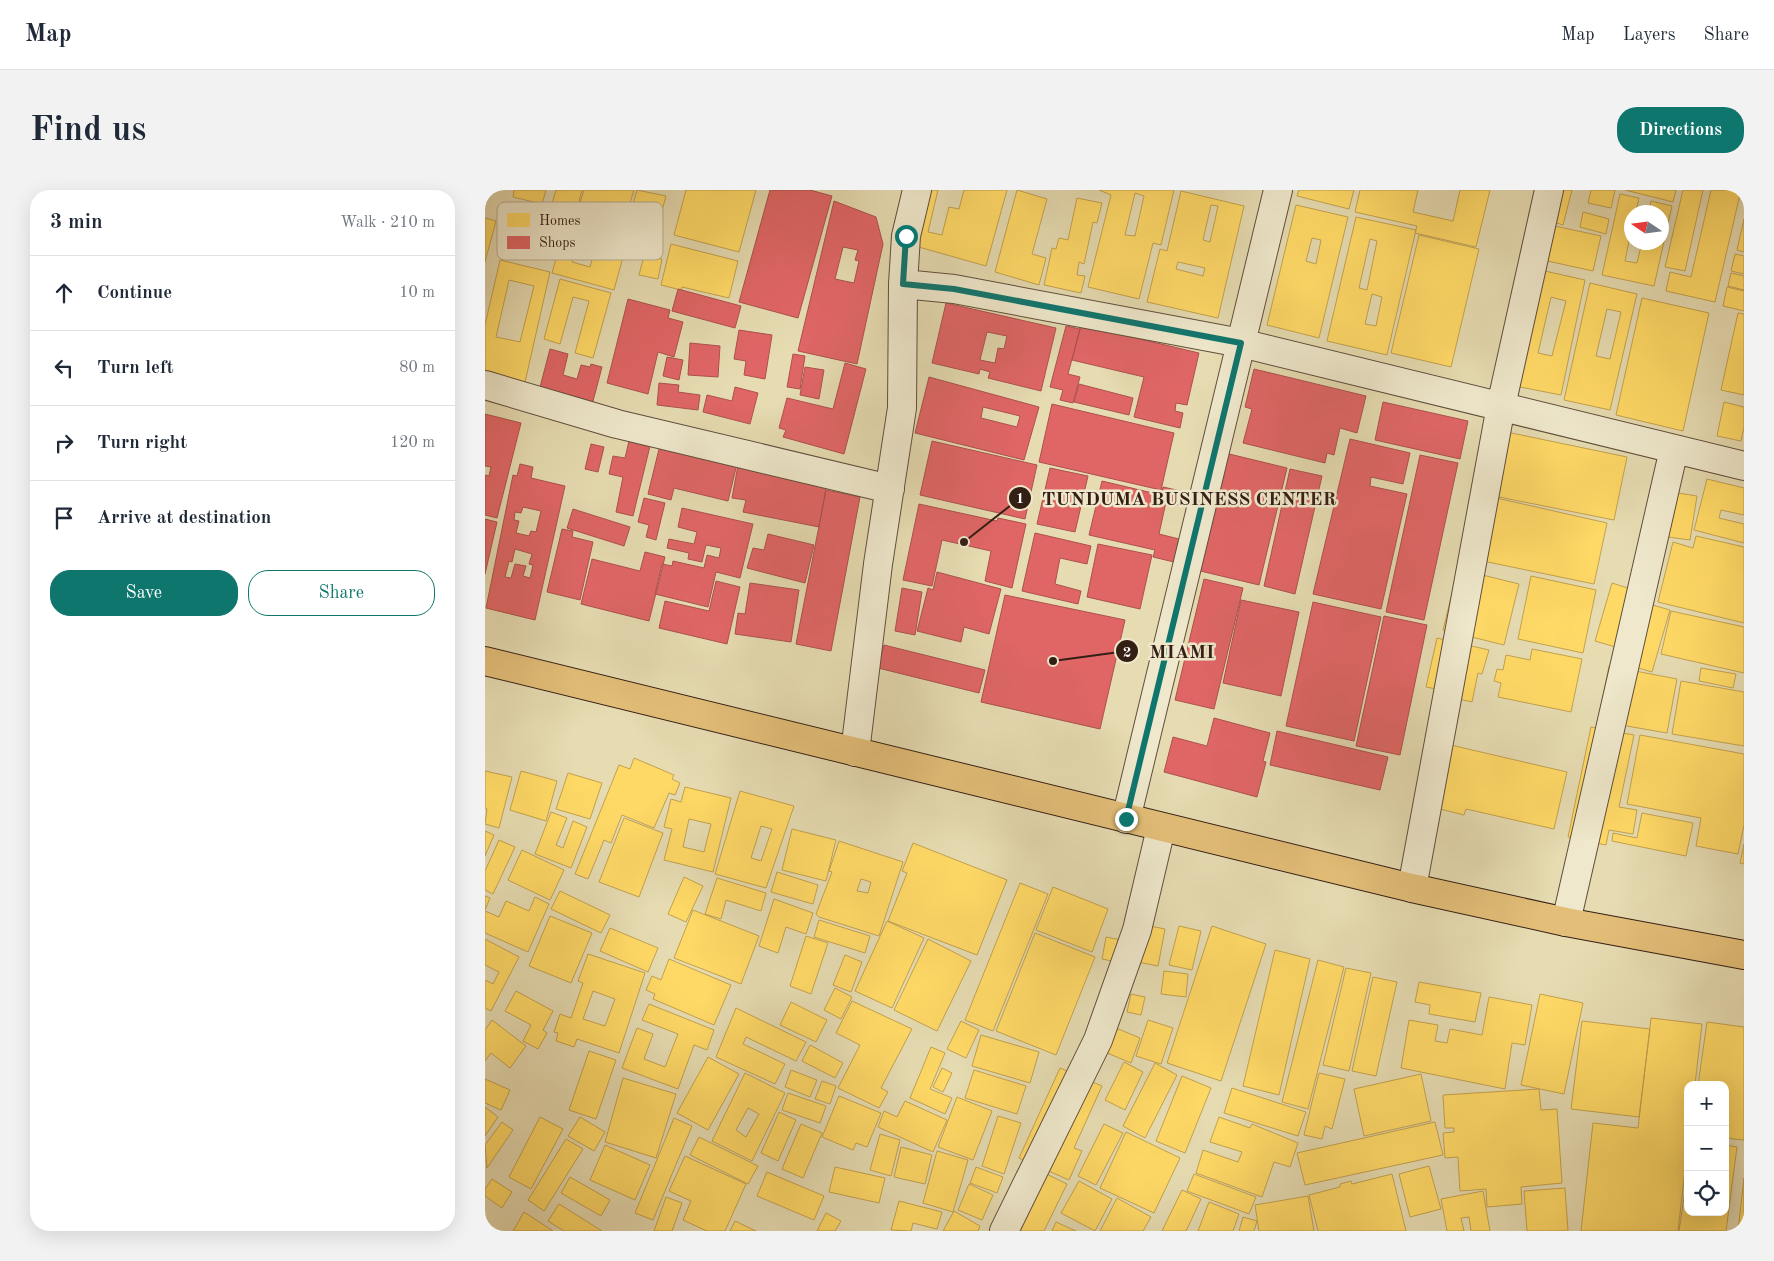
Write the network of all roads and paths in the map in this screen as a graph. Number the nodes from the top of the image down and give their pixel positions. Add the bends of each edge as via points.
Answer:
1 (1278, 190) edge
2 (1549, 190) edge
3 (912, 191) edge
4 (903, 284) junction
5 (1241, 343) junction
6 (485, 385) edge
7 (1501, 406) junction
8 (1674, 449) junction
9 (1744, 466) edge
10 (890, 489) junction
11 (485, 661) edge
12 (855, 752) junction
13 (1126, 819) junction
14 (1161, 828) junction
15 (1412, 888) junction
16 (1567, 922) junction
17 (1744, 955) edge
18 (1004, 1231) edge

1 - 5 street
2 - 7 street
3 - 4 street
4 - 5 street via 954,289
4 - 10 street via 902,408
5 - 7 street
5 - 13 street
6 - 10 street via 617,424
7 - 8 street
7 - 15 street
8 - 9 street
8 - 16 street
10 - 12 street
11 - 12 highway
12 - 13 highway
13 - 14 highway
14 - 15 highway
14 - 18 street via 1137,930 1098,1040
15 - 16 highway
16 - 17 highway

